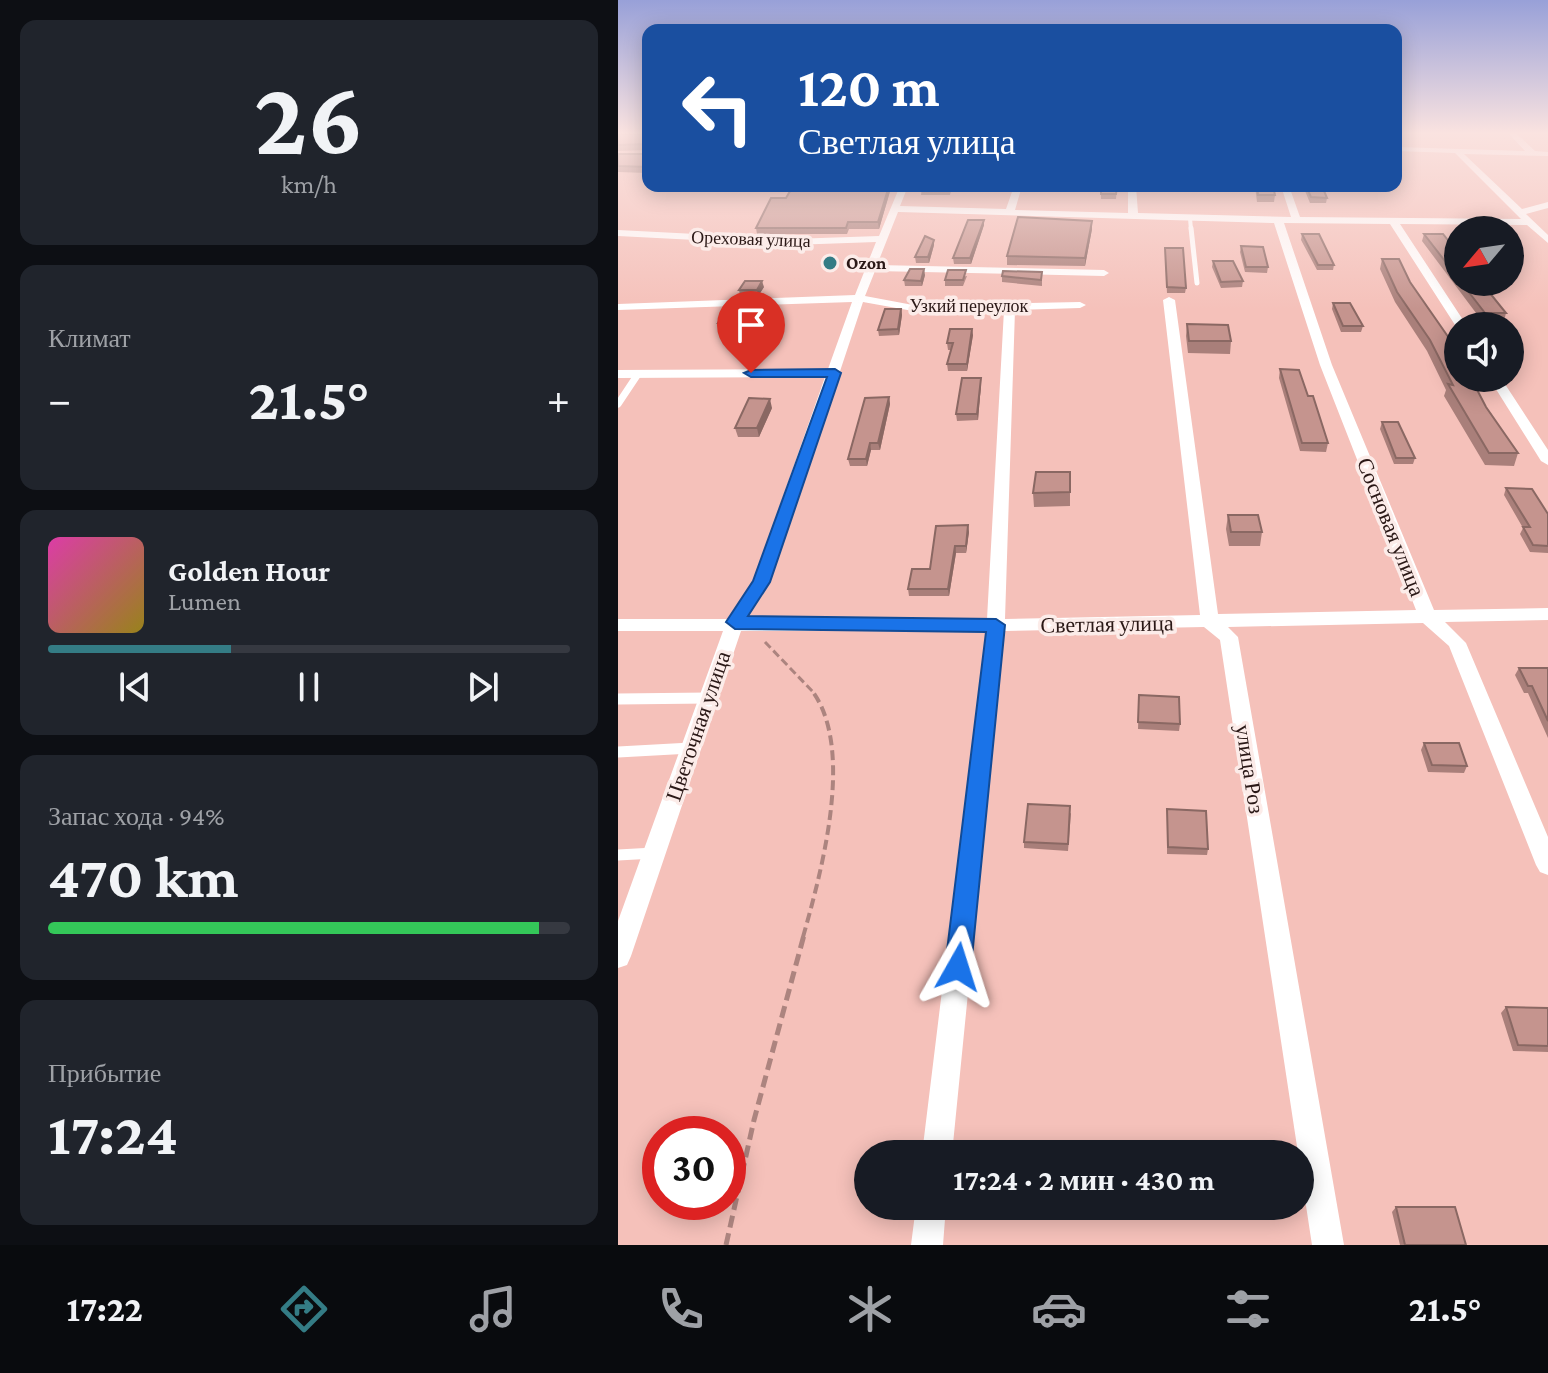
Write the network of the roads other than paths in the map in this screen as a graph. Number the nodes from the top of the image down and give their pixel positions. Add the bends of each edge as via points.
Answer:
1 (902, 192) edge
2 (1016, 192) edge
3 (1132, 192) edge
4 (1287, 192) edge
5 (1501, 192) edge
6 (1548, 205) edge
7 (895, 209) junction
8 (1522, 212) junction
9 (1009, 213) junction
10 (1133, 216) junction
11 (1190, 218) junction
12 (1278, 220) junction
13 (1297, 221) junction
14 (1394, 222) junction
15 (1532, 222) junction
16 (618, 233) edge
17 (884, 239) junction
18 (1548, 240) edge
19 (873, 268) junction
20 (1104, 273) dead end
21 (1197, 283) dead end
22 (859, 298) junction
23 (1169, 300) dead end
24 (1080, 305) dead end
25 (1010, 306) junction
26 (618, 307) edge
27 (1452, 312) edge
28 (835, 373) junction
29 (618, 374) edge
30 (638, 374) junction
31 (1504, 392) edge
32 (618, 404) edge
33 (1548, 461) edge
34 (1548, 614) edge
35 (1427, 616) junction
36 (735, 622) junction
37 (1210, 622) junction
38 (618, 625) edge
39 (996, 625) junction
40 (708, 698) junction
41 (618, 699) edge
42 (691, 748) junction
43 (618, 752) edge
44 (654, 853) junction
45 (618, 855) edge
46 (1548, 865) edge
47 (620, 946) edge
48 (939, 1140) edge
49 (930, 1220) edge
50 (927, 1245) edge
51 (1328, 1245) edge

1 - 7 street, Цветочная улица
2 - 9 street
3 - 10 street
4 - 13 street
5 - 8 street
6 - 8 street
7 - 9 street
7 - 17 street, Цветочная улица
8 - 15 street
9 - 10 street
10 - 11 street
11 - 12 street
11 - 21 lane
12 - 13 street
12 - 35 street, Сосновая улица via 1326,365
13 - 14 street
14 - 15 street
14 - 27 street
15 - 18 street
16 - 17 street, Ореховая улица via 791,242
17 - 19 street, Цветочная улица
19 - 20 street
19 - 22 street, Цветочная улица
22 - 25 street, Узкий переулок via 913,308
22 - 26 street, Узкий переулок
22 - 28 street, Цветочная улица
23 - 37 street, улица Роз
24 - 25 street, Узкий переулок
25 - 39 street
28 - 30 street
28 - 36 street, Цветочная улица via 761,582
29 - 30 street
30 - 32 lane
31 - 33 street
34 - 35 street, Светлая улица
35 - 37 street, Светлая улица
35 - 46 street, Сосновая улица via 1457,643
36 - 38 street, Светлая улица
36 - 39 street, Светлая улица
36 - 40 street, Цветочная улица
37 - 39 street, Светлая улица
37 - 51 street, улица Роз via 1229,637
39 - 48 street
40 - 41 lane
40 - 42 street, Цветочная улица
42 - 43 lane
42 - 44 street, Цветочная улица
44 - 45 lane
44 - 47 street, Цветочная улица
49 - 50 street

